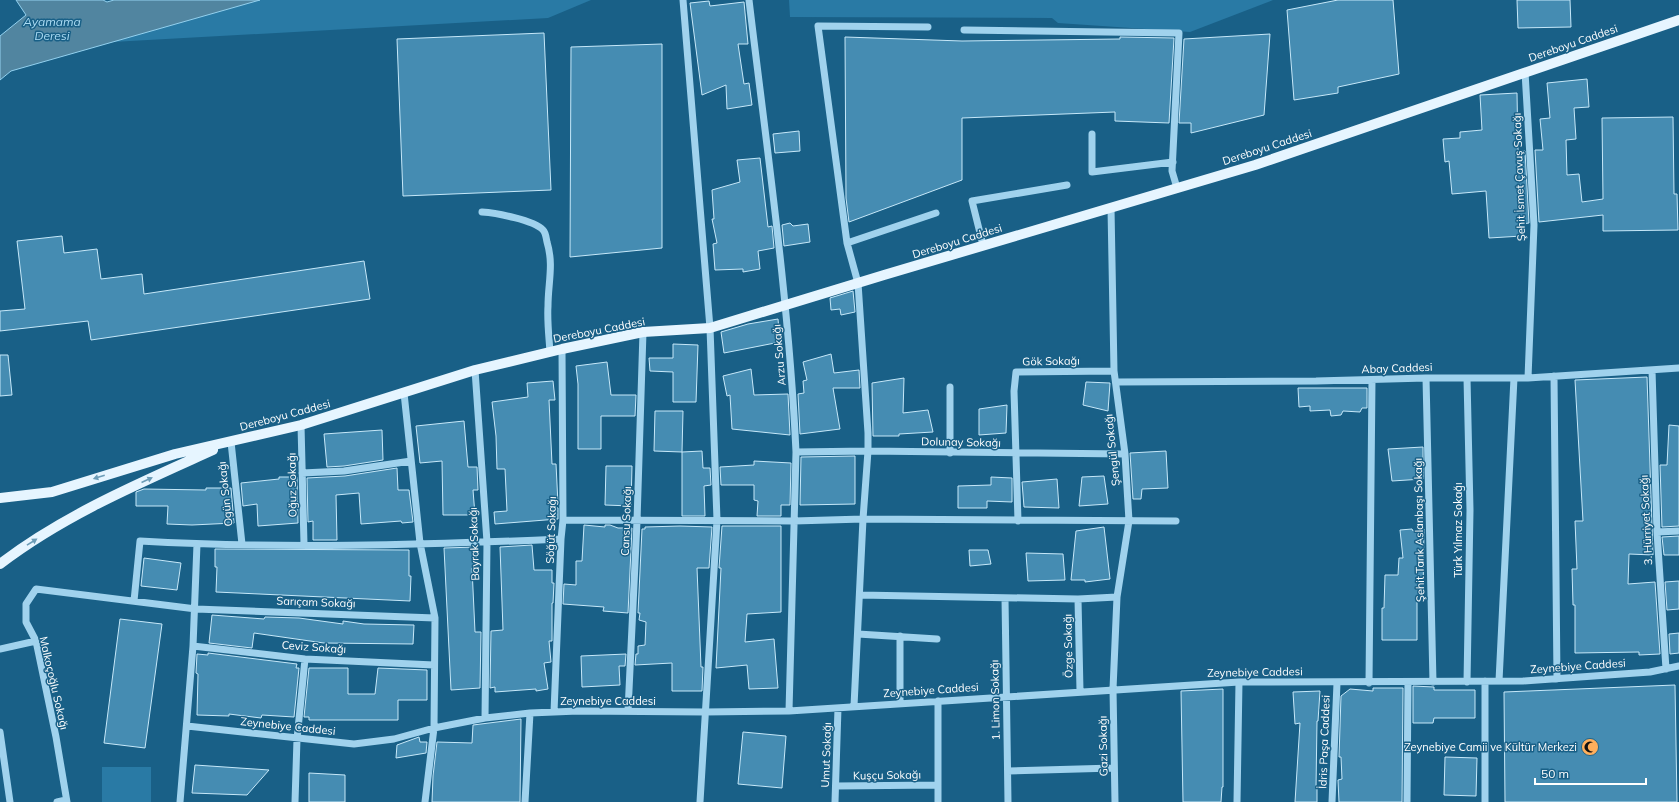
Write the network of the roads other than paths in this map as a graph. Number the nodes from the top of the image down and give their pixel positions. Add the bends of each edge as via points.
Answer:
1 (683, 0) edge
2 (749, 0) edge
3 (1679, 20) edge
4 (928, 28) dead end
5 (964, 30) dead end
6 (1525, 72) junction
7 (1092, 134) dead end
8 (1173, 162) junction
9 (1067, 185) dead end
10 (1176, 188) junction
11 (1110, 208) junction
12 (482, 212) dead end
13 (936, 213) dead end
14 (847, 242) junction
15 (983, 245) junction
16 (858, 283) junction
17 (785, 305) junction
18 (710, 328) junction
19 (643, 332) junction
20 (562, 349) junction
21 (550, 352) junction
22 (1679, 368) edge
23 (475, 370) junction
24 (1652, 370) junction
25 (1114, 371) junction
26 (1554, 376) junction
27 (1426, 378) junction
28 (1467, 378) junction
29 (1514, 378) junction
30 (1528, 378) junction
31 (1372, 380) junction
32 (1116, 382) junction
33 (950, 387) dead end
34 (404, 393) junction
35 (301, 425) junction
36 (231, 442) junction
37 (868, 451) junction
38 (796, 452) junction
39 (950, 453) junction
40 (1016, 454) junction
41 (1125, 454) junction
42 (411, 461) junction
43 (302, 473) junction
44 (0, 498) edge
45 (863, 519) junction
46 (563, 520) junction
47 (637, 520) junction
48 (718, 520) junction
49 (1176, 520) dead end
50 (794, 521) junction
51 (1018, 521) junction
52 (1129, 521) junction
53 (1679, 531) edge
54 (1657, 532) junction
55 (561, 539) junction
56 (487, 542) junction
57 (197, 544) junction
58 (242, 544) junction
59 (304, 544) junction
60 (420, 544) junction
61 (0, 564) edge
62 (860, 595) junction
63 (1117, 597) junction
64 (1005, 598) junction
65 (1078, 599) junction
66 (134, 601) junction
67 (196, 609) junction
68 (435, 618) junction
69 (858, 634) junction
70 (900, 636) junction
71 (937, 639) dead end
72 (36, 641) junction
73 (193, 646) junction
74 (0, 649) edge
75 (306, 659) junction
76 (434, 665) junction
77 (1679, 666) edge
78 (1666, 669) junction
79 (1557, 679) junction
80 (1485, 681) junction
81 (1499, 681) junction
82 (1239, 682) junction
83 (1408, 682) junction
84 (1433, 682) junction
85 (1467, 682) junction
86 (1337, 683) junction
87 (1369, 683) junction
88 (1113, 689) junction
89 (1080, 692) junction
90 (1006, 696) junction
91 (938, 701) junction
92 (900, 704) junction
93 (854, 706) junction
94 (838, 708) junction
95 (628, 711) junction
96 (789, 711) junction
97 (554, 712) junction
98 (705, 712) junction
99 (530, 713) junction
100 (485, 718) junction
101 (187, 726) junction
102 (434, 728) junction
103 (0, 732) edge
104 (297, 739) junction
105 (1114, 768) junction
106 (1008, 771) junction
107 (938, 785) junction
108 (836, 786) junction
109 (67, 801) edge
110 (10, 802) edge
111 (57, 802) edge
112 (180, 802) edge
113 (295, 802) edge
114 (425, 802) edge
115 (525, 802) edge
116 (700, 802) edge
117 (835, 802) edge
118 (938, 802) edge
119 (1008, 802) edge
120 (1115, 802) edge
121 (1237, 802) edge
122 (1332, 802) edge
123 (1407, 802) edge
124 (1485, 802) edge

1 - 18 street
2 - 17 street, Arzu Sokağı
3 - 6 main road, Dereboyu Caddesi
4 - 14 street via 818,26
5 - 8 street via 1179,33
6 - 10 main road, Dereboyu Caddesi via 1255,165
6 - 30 street, Şehit İsmet Çavuş Sokağı via 1534,225
7 - 8 street via 1092,172
8 - 10 street via 1172,171
9 - 15 street via 972,201
10 - 11 main road, Dereboyu Caddesi
11 - 15 main road, Dereboyu Caddesi
11 - 25 street, Şengül Sokağı
12 - 21 street via 497,213 520,220 544,231 551,266 548,305
13 - 14 street
14 - 16 street
15 - 16 main road, Dereboyu Caddesi
16 - 17 main road, Dereboyu Caddesi
16 - 37 street
17 - 18 main road, Dereboyu Caddesi
17 - 38 street, Arzu Sokağı
18 - 19 main road, Dereboyu Caddesi
18 - 48 street
19 - 20 main road, Dereboyu Caddesi
19 - 47 street, Cansu Sokağı
20 - 21 main road, Dereboyu Caddesi
20 - 46 street, Söğüt Sokağı
21 - 23 main road, Dereboyu Caddesi
22 - 24 street, Abay Caddesi
23 - 34 main road, Dereboyu Caddesi
23 - 56 street, Bayrak Sokağı
24 - 26 street, Abay Caddesi
24 - 54 street, 3. Hürriyet Sokağı
25 - 32 street, Şengül Sokağı
25 - 40 street, Gök Sokağı via 1016,372
26 - 30 street, Abay Caddesi
26 - 79 street
27 - 28 street, Abay Caddesi
27 - 31 street, Abay Caddesi
27 - 84 street, Şehit Tarık Aslanbaşı Sokağı
28 - 29 street, Abay Caddesi
28 - 85 street, Türk Yılmaz Sokağı via 1470,510
29 - 30 street, Abay Caddesi
29 - 81 street
31 - 32 street, Abay Caddesi
31 - 87 street
32 - 41 street, Şengül Sokağı
33 - 39 street
34 - 35 main road, Dereboyu Caddesi
34 - 42 street
35 - 36 main road, Dereboyu Caddesi
35 - 43 street, Oğuz Sokağı
36 -> 44 main road via 175,454 52,492
36 - 58 street, Ogün Sokağı
61 -> 36 main road via 66,520
37 - 38 street, Dolunay Sokağı
37 - 39 street, Dolunay Sokağı
37 - 45 street
38 - 50 street, Arzu Sokağı
39 - 40 street, Dolunay Sokağı
40 - 41 street, Dolunay Sokağı
40 - 51 street, Gök Sokağı
41 - 52 street, Şengül Sokağı
42 - 43 street via 344,471
42 - 60 street
43 - 59 street, Oğuz Sokağı
45 - 50 street
45 - 51 street
45 - 62 street
46 - 47 street
46 - 55 street, Söğüt Sokağı
47 - 48 street
47 - 95 street, Cansu Sokağı
48 - 50 street
48 - 98 street
49 - 52 street
50 - 96 street, Arzu Sokağı
51 - 52 street
52 - 63 street, Şengül Sokağı
53 - 54 street
54 - 78 street, 3. Hürriyet Sokağı
55 - 56 street
55 - 97 street, Söğüt Sokağı
56 - 60 street
56 - 100 street, Bayrak Sokağı
57 - 58 street
57 - 66 street via 140,541
57 - 67 street
58 - 59 street
59 - 60 street
60 - 68 street
62 - 64 street
62 - 69 street
63 - 65 street
63 - 88 street, Şengül Sokağı
64 - 65 street
64 - 90 street, 1. Limon Sokağı
65 - 89 street, Özge Sokağı
66 - 67 street, Malkoçoğlu Sokağı
66 - 72 street, Malkoçoğlu Sokağı via 36,589 26,604 26,622
67 - 68 street, Sarıçam Sokağı
67 - 73 street
68 - 76 street
69 - 70 street
69 - 93 street
70 - 71 street
70 - 92 street
72 - 74 street
72 - 109 street, Malkoçoğlu Sokağı
73 - 75 street, Ceviz Sokağı
73 - 101 street
75 - 76 street, Ceviz Sokağı
75 - 104 street
76 - 102 street
77 - 78 street, Zeynebiye Caddesi
78 - 79 street, Zeynebiye Caddesi
79 - 81 street, Zeynebiye Caddesi
80 - 81 street, Zeynebiye Caddesi
80 - 85 street, Zeynebiye Caddesi
80 - 124 street
82 - 86 street, Zeynebiye Caddesi
82 - 88 street, Zeynebiye Caddesi
82 - 121 street
83 - 84 street, Zeynebiye Caddesi
83 - 87 street, Zeynebiye Caddesi
83 - 123 street
84 - 85 street, Zeynebiye Caddesi
86 - 87 street, Zeynebiye Caddesi
86 - 122 street, İdris Paşa Caddesi
88 - 89 street, Zeynebiye Caddesi
88 - 105 street, Gazi Sokağı
89 - 90 street, Zeynebiye Caddesi
90 - 91 street, Zeynebiye Caddesi
90 - 106 street, 1. Limon Sokağı
91 - 92 street, Zeynebiye Caddesi
91 - 107 street
92 - 93 street, Zeynebiye Caddesi
93 - 94 street, Zeynebiye Caddesi
94 - 96 street, Zeynebiye Caddesi
94 - 108 street, Umut Sokağı
95 - 97 street, Zeynebiye Caddesi
95 - 98 street, Zeynebiye Caddesi
96 - 98 street, Zeynebiye Caddesi
97 - 99 street, Zeynebiye Caddesi
98 - 116 street
99 - 100 street, Zeynebiye Caddesi
99 - 115 street
100 - 102 street, Zeynebiye Caddesi
101 - 104 street, Zeynebiye Caddesi
101 - 112 street
102 - 104 street, Zeynebiye Caddesi via 394,740 354,744
102 - 114 street
103 - 110 street
104 - 113 street
105 - 106 street
105 - 120 street, Gazi Sokağı
106 - 119 street, 1. Limon Sokağı
107 - 108 street, Kuşçu Sokağı
107 - 118 street
108 - 117 street, Umut Sokağı
109 - 111 street

